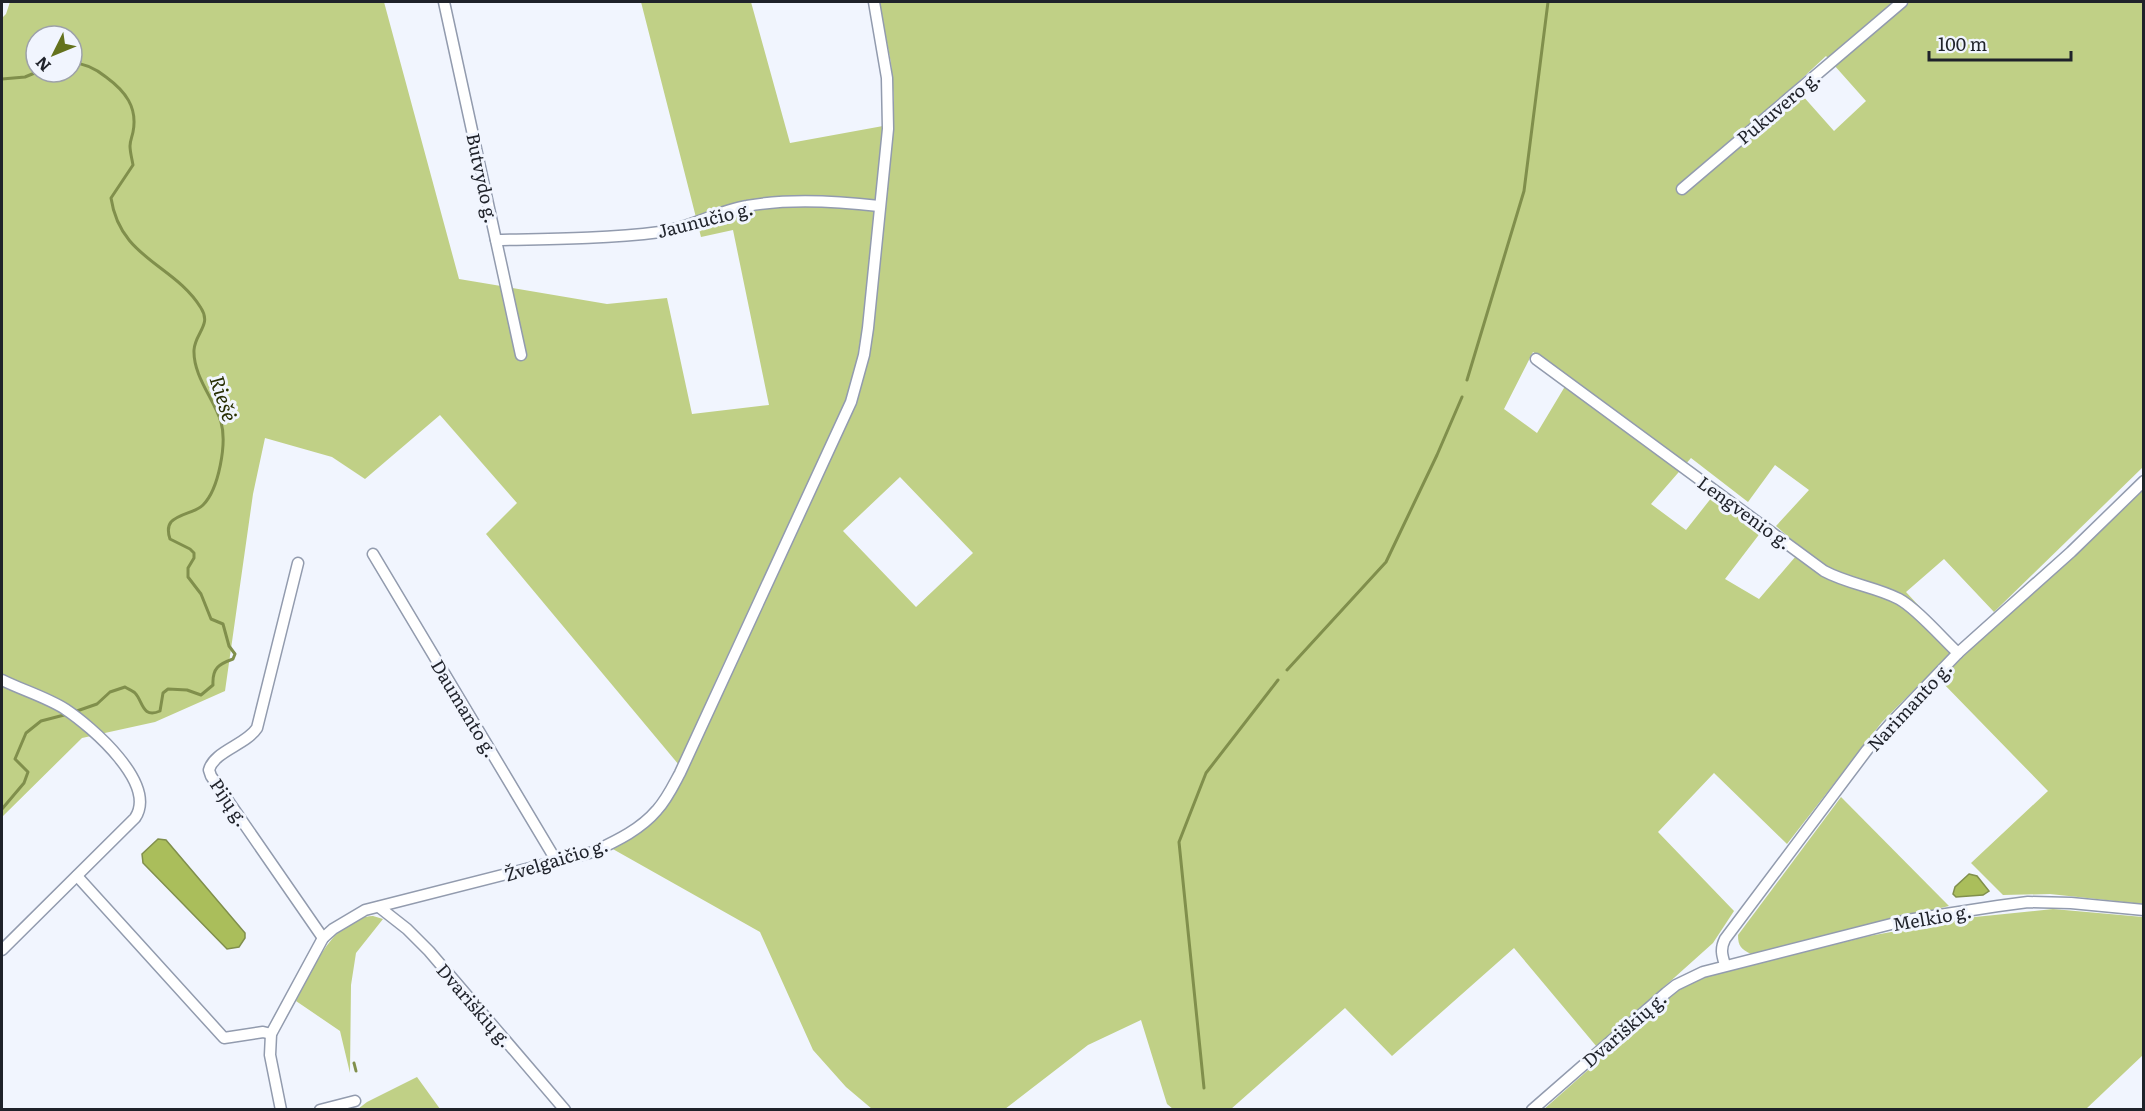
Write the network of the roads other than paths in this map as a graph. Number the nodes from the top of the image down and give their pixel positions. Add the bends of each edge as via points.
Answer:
1 (444, 2) edge
2 (874, 2) edge
3 (1902, 2) edge
4 (1682, 189) dead end
5 (879, 206) junction
6 (496, 240) junction
7 (521, 355) dead end
8 (1536, 359) dead end
9 (2144, 481) edge
10 (373, 554) dead end
11 (298, 563) dead end
12 (1958, 653) junction
13 (2, 680) edge
14 (557, 862) junction
15 (77, 876) junction
16 (379, 907) junction
17 (2144, 910) edge
18 (324, 938) junction
19 (2, 951) edge
20 (1725, 965) junction
21 (271, 1034) junction
22 (355, 1101) dead end
23 (281, 1110) edge
24 (320, 1110) edge
25 (565, 1110) edge
26 (1532, 1110) edge

1 - 6 street, Butvydo g.
2 - 5 street, Žvelgaičio g. via 889,96
3 - 4 street, Pukuvero g.
5 - 6 street, Jaunučio g. via 788,201 746,206 661,232 585,239
5 - 14 street, Žvelgaičio g. via 868,328 851,402 680,773 657,811 642,824 593,852
6 - 7 street, Butvydo g.
8 - 12 street, Lengvenio g. via 1824,571 1902,600
9 - 12 street, Narimanto g.
10 - 14 street, Daumanto g.
11 - 18 street, Pijų g. via 256,728 248,738 214,760 209,770
12 - 20 street, Narimanto g. via 1867,750 1725,939 1721,947
13 - 15 street via 64,709 88,727 110,748 136,784 141,805 135,819
14 - 16 street, Žvelgaičio g.
15 - 19 street
15 - 21 street via 224,1038
16 - 18 street, Žvelgaičio g. via 365,910
16 - 25 street, Dvariškių g. via 429,951
17 - 20 street, Melkio g. via 2028,902 1907,920
18 - 21 street
20 - 26 street, Dvariškių g. via 1676,985
21 - 23 street via 270,1055
22 - 24 street

